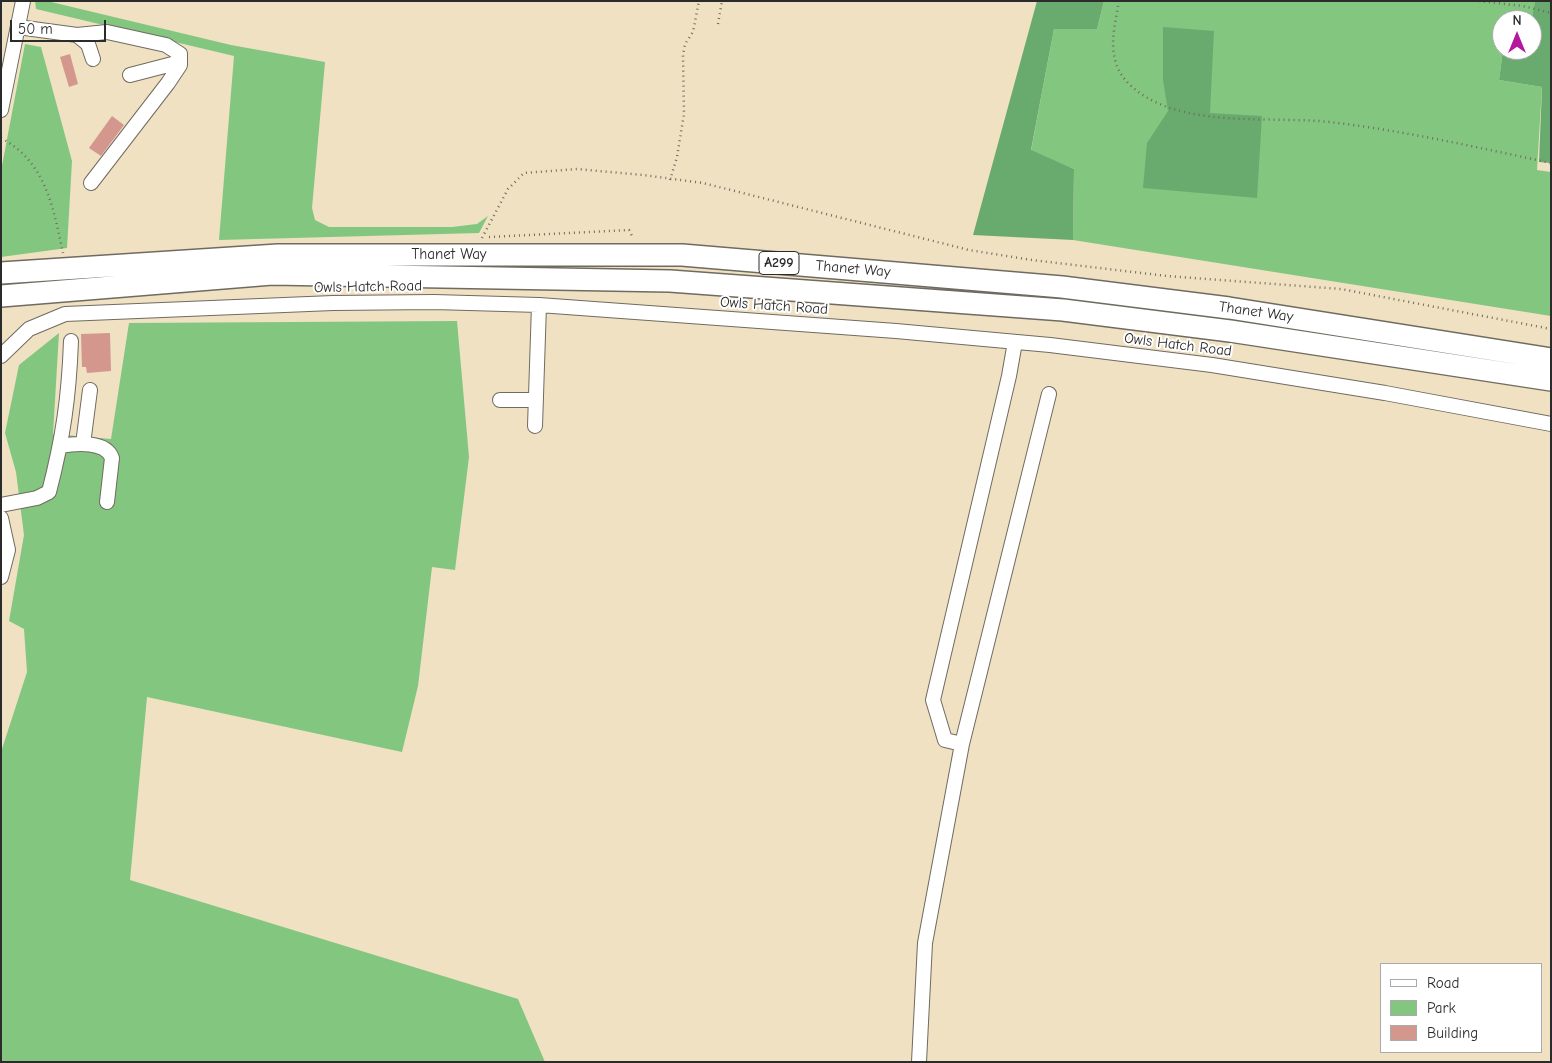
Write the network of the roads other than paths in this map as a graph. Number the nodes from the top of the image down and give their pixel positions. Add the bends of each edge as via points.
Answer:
1 (24, 1) edge
2 (18, 27) junction
3 (77, 36) junction
4 (93, 58) dead end
5 (180, 62) junction
6 (130, 75) dead end
7 (3, 94) edge
8 (1, 110) edge
9 (91, 183) dead end
10 (1, 273) edge
11 (1, 296) edge
12 (539, 305) junction
13 (71, 341) dead end
14 (1015, 342) junction
15 (1, 356) edge
16 (1551, 359) edge
17 (1551, 380) edge
18 (90, 390) dead end
19 (1049, 394) dead end
20 (500, 400) dead end
21 (536, 400) junction
22 (1551, 424) edge
23 (535, 426) dead end
24 (83, 444) junction
25 (61, 446) junction
26 (107, 502) dead end
27 (1, 505) edge
28 (1, 518) edge
29 (1, 577) edge
30 (962, 744) junction
31 (919, 1062) edge

1 - 2 street
2 - 3 street
2 - 7 street
3 - 4 street via 88,44
3 - 5 street via 107,32 166,45 180,54
5 - 6 street
5 - 9 street via 168,83
7 - 8 street
10 - 16 highway, Thanet Way / A299 via 278,255 682,255 1062,287 1229,308
11 - 17 highway, Thanet Way / A299 via 272,274 670,281 1063,310 1230,331
12 - 14 street, Owls Hatch Road
12 - 15 street, Owls Hatch Road via 332,303 65,314 29,329
12 - 21 street
13 - 25 street via 69,390
14 - 22 street, Owls Hatch Road via 1212,365
14 - 30 street via 1010,376 933,700 945,740
18 - 24 street
19 - 30 street
20 - 21 street
21 - 23 street
24 - 25 street
24 - 26 street via 104,448 110,453
25 - 27 street via 48,492 37,498
28 - 29 street via 8,550
30 - 31 street via 925,943

